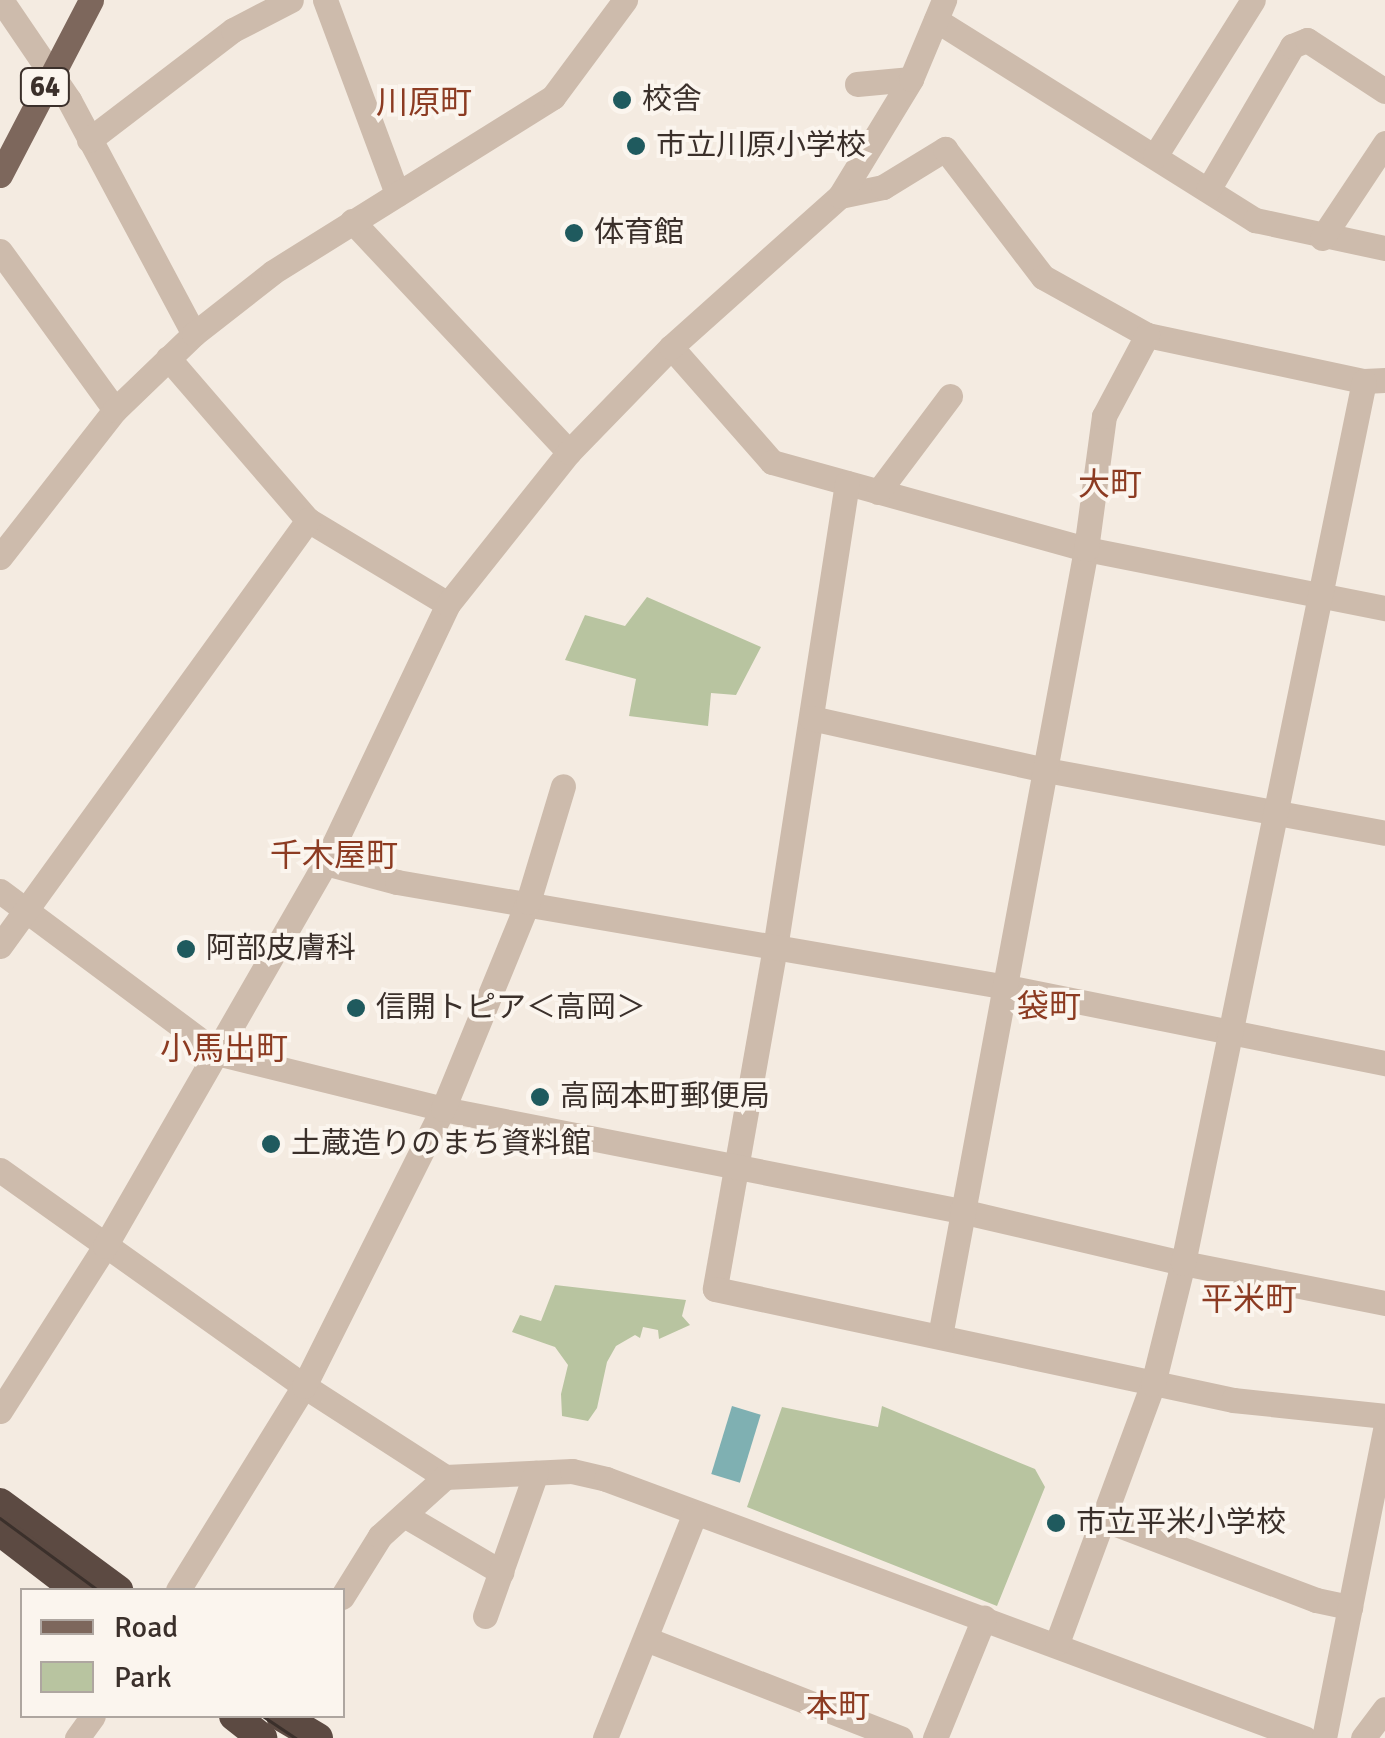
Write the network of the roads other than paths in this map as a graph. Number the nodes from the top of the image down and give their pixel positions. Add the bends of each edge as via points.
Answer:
1 (1, 0) edge
2 (90, 0) edge
3 (292, 0) edge
4 (325, 0) edge
5 (625, 0) edge
6 (1253, 0) edge
7 (940, 10) edge
8 (53, 73) junction
9 (911, 79) junction
10 (857, 84) dead end
11 (1385, 90) edge
12 (89, 140) junction
13 (1385, 143) edge
14 (1154, 156) junction
15 (0, 175) edge
16 (1208, 190) junction
17 (397, 194) junction
18 (840, 196) junction
19 (352, 221) junction
20 (1322, 238) junction
21 (1385, 248) edge
22 (0, 251) edge
23 (194, 334) junction
24 (1147, 334) junction
25 (670, 347) junction
26 (168, 358) junction
27 (1375, 381) edge
28 (950, 396) dead end
29 (115, 410) junction
30 (569, 452) junction
31 (846, 483) junction
32 (878, 492) junction
33 (308, 520) junction
34 (1086, 549) junction
35 (0, 557) edge
36 (1319, 594) junction
37 (448, 604) junction
38 (1385, 608) edge
39 (811, 718) junction
40 (1046, 770) junction
41 (563, 786) dead end
42 (1278, 812) junction
43 (1385, 833) edge
44 (325, 863) junction
45 (0, 891) edge
46 (528, 902) junction
47 (27, 912) junction
48 (0, 946) edge
49 (775, 947) junction
50 (1007, 988) junction
51 (1233, 1034) junction
52 (217, 1054) junction
53 (1385, 1063) edge
54 (443, 1109) junction
55 (734, 1168) junction
56 (0, 1170) edge
57 (961, 1211) junction
58 (105, 1246) junction
59 (1183, 1263) junction
60 (1385, 1303) edge
61 (940, 1336) junction
62 (1152, 1384) junction
63 (304, 1386) junction
64 (0, 1411) edge
65 (1385, 1416) edge
66 (1385, 1430) edge
67 (536, 1473) junction
68 (446, 1477) junction
69 (0, 1503) edge
70 (404, 1515) junction
71 (694, 1515) junction
72 (1103, 1519) junction
73 (0, 1532) edge
74 (501, 1572) junction
75 (74, 1588) edge
76 (115, 1588) edge
77 (179, 1588) edge
78 (345, 1592) edge
79 (1350, 1607) junction
80 (485, 1616) dead end
81 (984, 1618) junction
82 (646, 1639) junction
83 (1057, 1643) junction
84 (1385, 1709) edge
85 (237, 1718) edge
86 (283, 1718) edge
87 (264, 1738) edge
88 (318, 1738) edge
89 (604, 1738) edge
90 (900, 1738) edge
91 (935, 1738) edge
92 (1304, 1738) edge
93 (1324, 1738) edge
94 (1363, 1738) edge

1 - 8 street
2 - 8 main road, 64
3 - 12 street via 233,30
4 - 17 street
5 - 17 street via 553,97
6 - 14 street
7 - 9 street
7 - 14 street
8 - 12 street
8 - 15 main road, 64
9 - 10 street
9 - 18 street
11 - 16 street via 1307,40 1292,46
12 - 23 street
13 - 20 street
14 - 16 street
16 - 20 street via 1255,220
17 - 19 street
18 - 24 street via 883,187 945,149 1042,277
18 - 25 street
19 - 23 street
19 - 30 street
20 - 21 street
22 - 29 street
23 - 26 street
24 - 27 street
24 - 34 street via 1104,416
25 - 30 street
25 - 31 street via 772,462
26 - 29 street
26 - 33 street
27 - 36 street
28 - 32 street
29 - 35 street
30 - 37 street
31 - 32 street
31 - 39 street
32 - 34 street
33 - 37 street
33 - 47 street
34 - 36 street
34 - 40 street
36 - 38 street
36 - 42 street
37 - 44 street
39 - 40 street
39 - 49 street
40 - 42 street
40 - 50 street
41 - 46 street
42 - 43 street
42 - 51 street
44 - 46 street
44 - 52 street
45 - 47 street
46 - 49 street
46 - 54 street
47 - 48 street
47 - 52 street
49 - 50 street
49 - 55 street
50 - 51 street
50 - 57 street
51 - 53 street
51 - 59 street
52 - 54 street
52 - 58 street
54 - 55 street
54 - 63 street
55 - 57 street
55 - 61 street via 715,1290
56 - 58 street
57 - 59 street
57 - 61 street
58 - 63 street
58 - 64 street
59 - 60 street
59 - 62 street
61 - 62 street
62 - 65 street
62 - 72 street
63 - 68 street
63 - 77 street
66 - 79 street
67 - 68 street
67 - 71 street via 572,1471 606,1479
67 - 74 street
68 - 70 street
69 - 76 highway
70 - 74 street
70 - 78 street via 380,1536
71 - 81 street
71 - 82 street
72 - 79 street
72 - 83 street
73 - 75 highway
74 - 80 street
79 - 93 street
81 - 83 street
81 - 91 street
82 - 89 street
82 - 90 street
83 - 92 street
84 - 94 street
85 - 87 highway
86 - 88 highway

